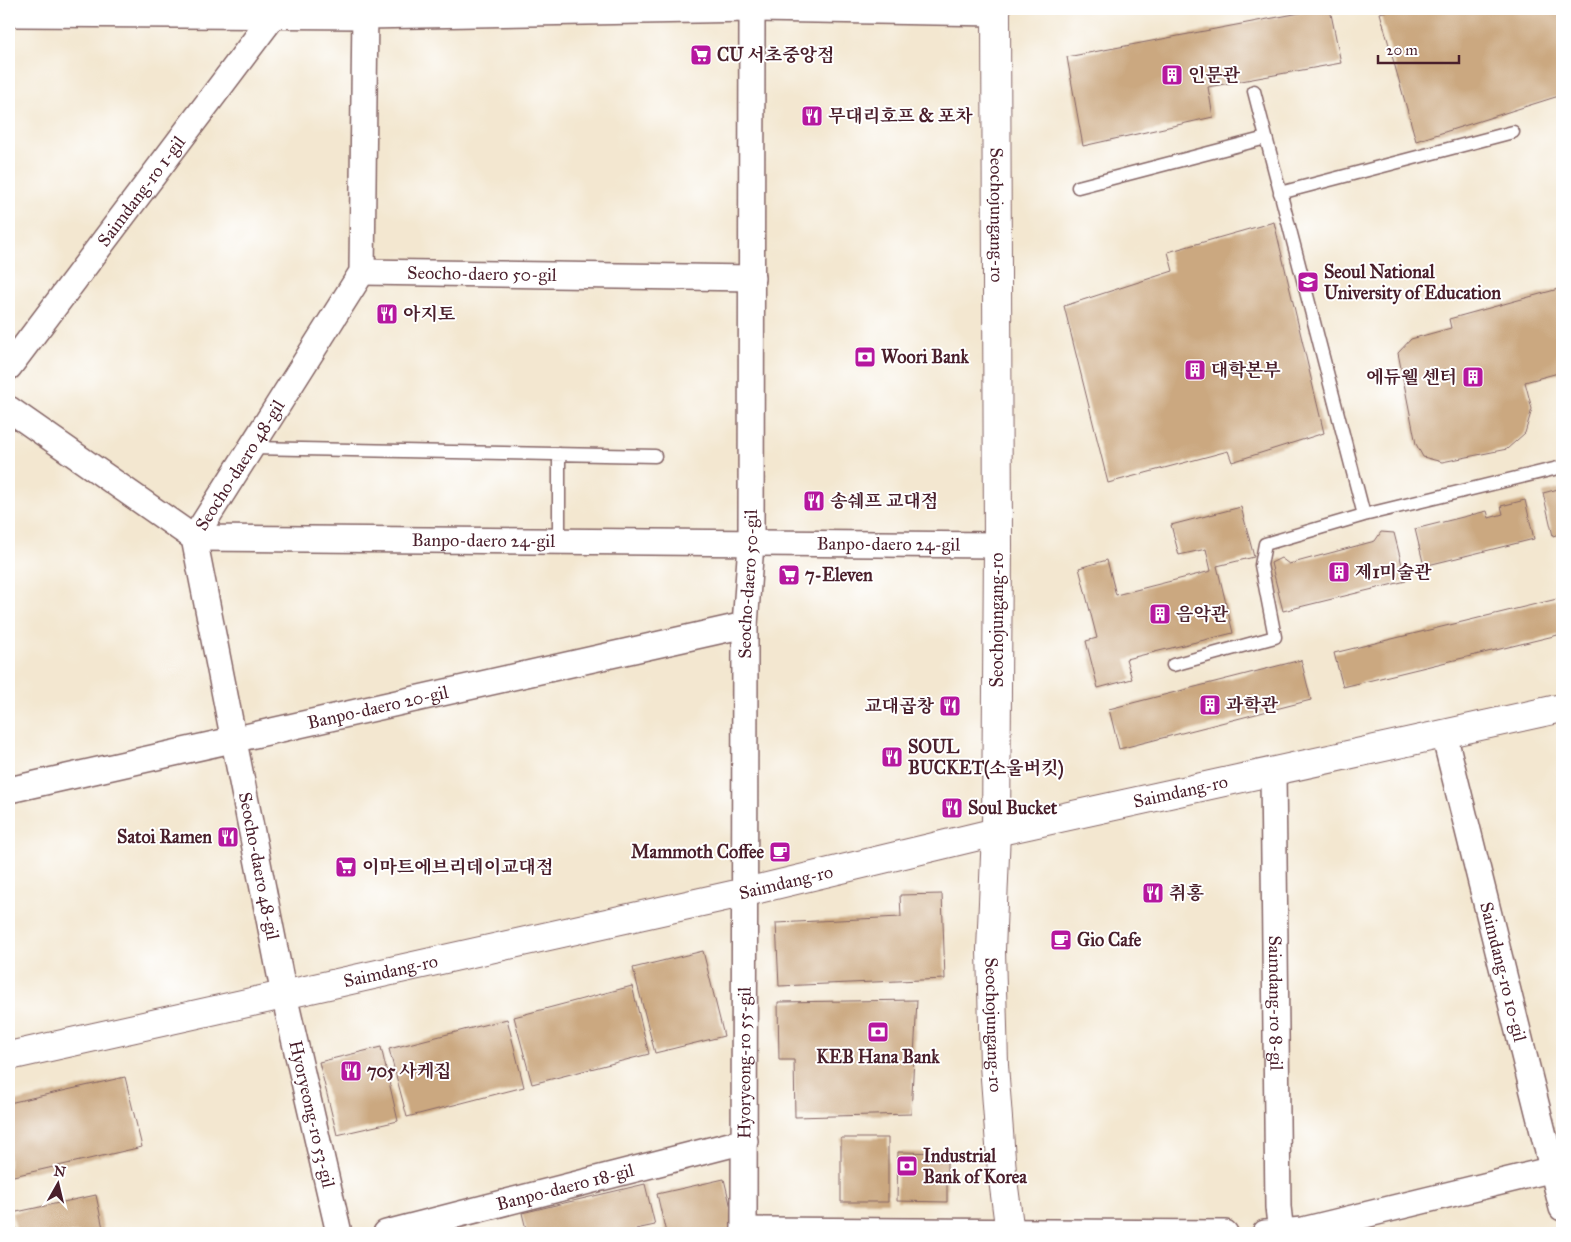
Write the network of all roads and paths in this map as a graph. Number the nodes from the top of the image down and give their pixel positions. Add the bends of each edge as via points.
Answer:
1 (752, 9) edge
2 (1001, 10) edge
3 (58, 11) edge
4 (364, 13) edge
5 (274, 15) junction
6 (12, 16) edge
7 (1254, 91) dead end
8 (1513, 132) dead end
9 (1266, 138) junction
10 (1078, 187) dead end
11 (1280, 193) junction
12 (362, 272) junction
13 (752, 278) junction
14 (9, 367) edge
15 (9, 409) edge
16 (251, 448) junction
17 (558, 454) junction
18 (655, 456) dead end
19 (1562, 467) edge
20 (1364, 514) junction
21 (194, 538) junction
22 (559, 542) junction
23 (751, 544) junction
24 (998, 545) junction
25 (745, 626) junction
26 (1173, 666) dead end
27 (1562, 708) edge
28 (1444, 734) junction
29 (234, 740) junction
30 (1272, 773) junction
31 (9, 790) edge
32 (996, 832) junction
33 (746, 892) junction
34 (284, 995) junction
35 (9, 1056) edge
36 (745, 1141) junction
37 (1557, 1168) edge
38 (1562, 1208) edge
39 (744, 1232) edge
40 (1010, 1232) edge
41 (339, 1233) edge
42 (386, 1233) edge
43 (1225, 1233) edge
44 (1276, 1233) edge

1 - 2 street
1 - 4 street
1 - 13 street, Seocho-daero 50-gil
2 - 24 main road, Seochojungang-ro
3 - 5 street
3 - 6 street
4 - 5 street
4 - 12 street
5 - 14 street, Saimdang-ro 1-gil
7 - 9 lane
8 - 11 lane
9 - 10 lane
9 - 11 lane
11 - 20 lane
12 - 13 street, Seocho-daero 50-gil
12 - 16 street, Seocho-daero 48-gil
13 - 23 street, Seocho-daero 50-gil
15 - 21 street
16 - 17 lane
16 - 21 street, Seocho-daero 48-gil
17 - 18 lane
17 - 22 lane
19 - 20 lane
20 - 26 lane via 1265,544 1260,565 1275,637
21 - 22 street, Banpo-daero 24-gil
21 - 29 street, Seocho-daero 48-gil
22 - 23 street, Banpo-daero 24-gil
23 - 24 street, Banpo-daero 24-gil
23 - 25 street, Seocho-daero 50-gil
24 - 32 main road, Seochojungang-ro
25 - 29 street, Banpo-daero 20-gil
25 - 33 street, Seocho-daero 50-gil
27 - 28 main road, Saimdang-ro
28 - 30 main road, Saimdang-ro
28 - 37 street, Saimdang-ro 10-gil
29 - 31 street, Banpo-daero 20-gil
29 - 34 street, Seocho-daero 48-gil
30 - 32 main road, Saimdang-ro
30 - 44 street, Saimdang-ro 8-gil
32 - 33 main road, Saimdang-ro
32 - 40 main road, Seochojungang-ro via 991,950 994,1065
33 - 34 main road, Saimdang-ro
33 - 36 street, Hyoryeong-ro 55-gil
34 - 35 main road, Saimdang-ro
34 - 41 street, Hyoryeong-ro 53-gil
36 - 39 street, Hyoryeong-ro 55-gil
36 - 42 street, Banpo-daero 18-gil
37 - 38 street, Saimdang-ro 10-gil
37 - 44 street via 1302,1230
39 - 40 street
40 - 43 street

